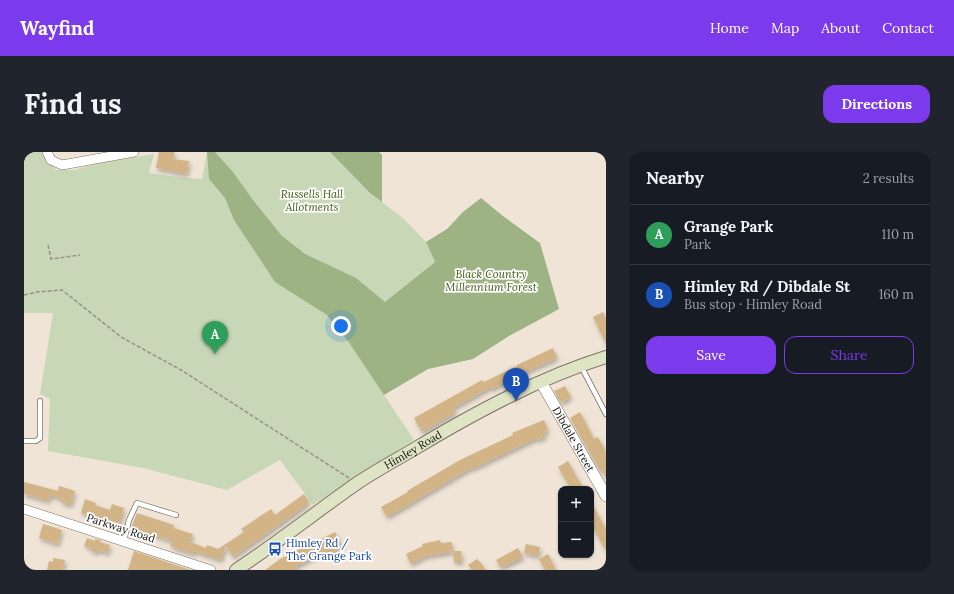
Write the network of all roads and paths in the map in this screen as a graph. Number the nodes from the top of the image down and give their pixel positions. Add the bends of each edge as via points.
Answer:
1 (47, 152) edge
2 (134, 152) edge
3 (48, 246) dead end
4 (80, 255) dead end
5 (24, 295) edge
6 (606, 357) edge
7 (581, 366) junction
8 (541, 382) junction
9 (40, 401) dead end
10 (606, 414) edge
11 (24, 441) edge
12 (358, 483) junction
13 (606, 496) edge
14 (24, 509) edge
15 (176, 515) dead end
16 (124, 541) junction
17 (210, 570) edge
18 (236, 570) edge

1 - 2 street via 51,160 62,165
3 - 4 path via 51,259
5 - 12 path via 62,290 120,337 181,370
6 - 7 main road, Himley Road
7 - 8 main road, Himley Road
7 - 10 lane
8 - 12 main road, Himley Road via 493,404
8 - 13 street, Dibdale Street
9 - 11 lane via 40,438 36,441
12 - 18 main road, Himley Road
14 - 16 street, Parkway Road
15 - 16 lane via 137,503 129,520
16 - 17 street, Parkway Road

